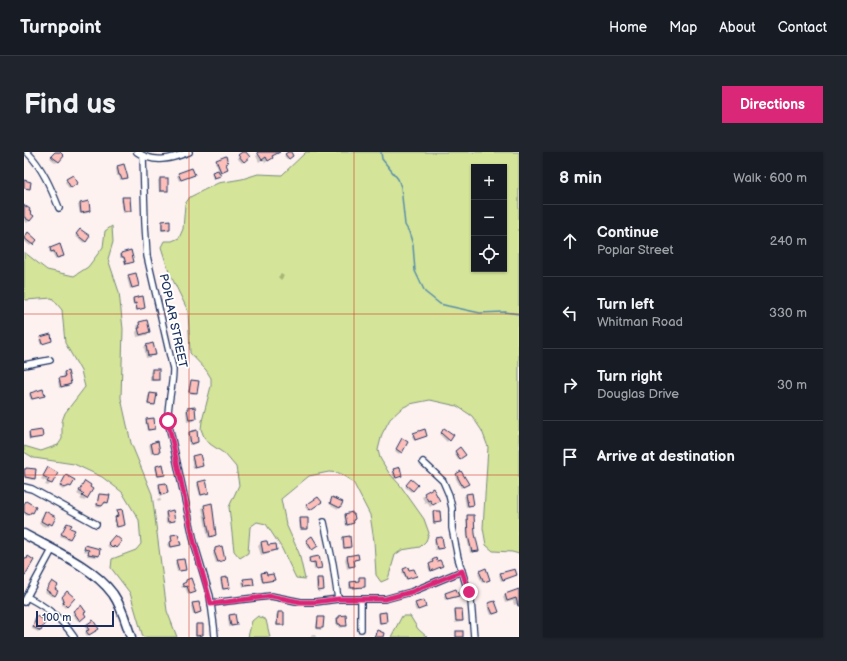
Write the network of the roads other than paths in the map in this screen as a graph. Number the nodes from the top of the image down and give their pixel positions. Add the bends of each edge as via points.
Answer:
1 (27, 152) edge
2 (137, 152) edge
3 (189, 152) edge
4 (143, 156) junction
5 (59, 208) dead end
6 (50, 360) dead end
7 (24, 365) edge
8 (423, 462) dead end
9 (24, 487) edge
10 (324, 522) dead end
11 (96, 524) dead end
12 (24, 534) edge
13 (52, 550) junction
14 (462, 571) junction
15 (338, 599) junction
16 (25, 600) edge
17 (361, 600) junction
18 (211, 604) junction
19 (361, 629) dead end
20 (74, 637) edge
21 (131, 637) edge
22 (215, 637) edge
23 (474, 637) edge

1 - 5 street via 46,180
2 - 4 street
3 - 4 street via 173,158 152,159
4 - 18 street, POPLAR STREET via 147,256 173,369 168,421 195,546
6 - 7 street
8 - 14 street via 447,488 452,508 452,528
9 - 11 street
10 - 15 street
12 - 13 street
13 - 16 street
13 - 21 street via 94,575 104,584 119,605
14 - 17 street via 411,592 385,599
14 - 23 street via 471,601
15 - 17 street
15 - 18 street via 301,602 271,596
16 - 20 street via 45,607 57,616
17 - 19 street
18 - 22 street, POPLAR STREET

